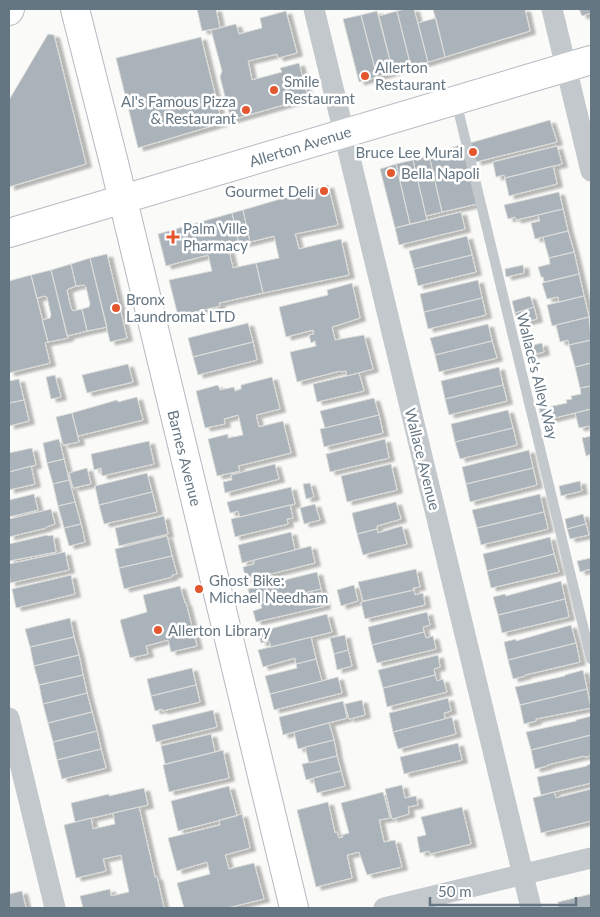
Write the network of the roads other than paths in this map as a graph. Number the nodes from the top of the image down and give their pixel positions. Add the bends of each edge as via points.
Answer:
1 (75, 9) edge
2 (314, 9) edge
3 (552, 9) edge
4 (579, 63) edge
5 (456, 100) junction
6 (344, 133) junction
7 (591, 171) edge
8 (122, 199) junction
9 (9, 233) edge
10 (591, 658) edge
11 (9, 718) edge
12 (591, 858) edge
13 (523, 874) junction
14 (55, 908) edge
15 (294, 908) edge
16 (384, 908) edge
17 (532, 908) edge

1 - 8 street, Barnes Avenue
2 - 6 street, Wallace Avenue
3 - 4 street
4 - 5 street, Allerton Avenue
4 - 7 street
5 - 6 street, Allerton Avenue
5 - 10 lane, Wallace's Alley Way
6 - 8 street, Allerton Avenue
6 - 13 street, Wallace Avenue
8 - 9 street, Allerton Avenue
8 - 15 street, Barnes Avenue
11 - 14 street
12 - 13 street
13 - 16 street
13 - 17 street, Wallace Avenue

